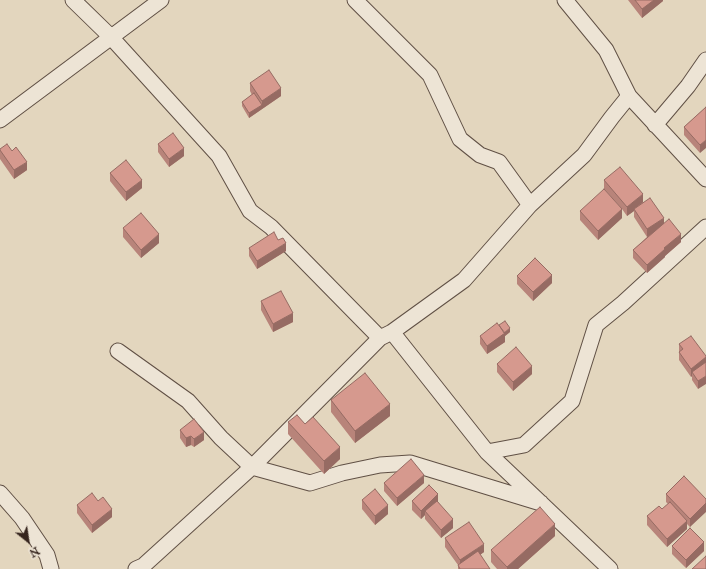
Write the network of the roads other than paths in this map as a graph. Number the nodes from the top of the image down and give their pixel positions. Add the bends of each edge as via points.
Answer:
1 (72, 0) edge
2 (161, 0) edge
3 (355, 0) edge
4 (565, 0) edge
5 (110, 36) junction
6 (706, 60) edge
7 (628, 96) junction
8 (0, 120) edge
9 (655, 125) junction
10 (706, 179) edge
11 (530, 205) junction
12 (706, 227) edge
13 (386, 335) junction
14 (118, 351) dead end
15 (487, 452) junction
16 (252, 467) junction
17 (0, 493) edge
18 (541, 503) junction
19 (142, 568) edge
20 (51, 569) edge
21 (610, 569) edge

1 - 5 street
2 - 5 street
3 - 11 street via 430,75 460,139 480,155 499,162
4 - 7 street via 606,50
5 - 8 street
5 - 13 street via 219,156 250,211 271,227
6 - 9 street
7 - 9 street
7 - 11 street via 584,155
9 - 10 street
11 - 13 street via 464,280
12 - 15 street via 596,325 572,401 524,446
13 - 15 street
13 - 16 street
14 - 16 street via 188,401
15 - 18 street
16 - 18 street via 310,483 380,465 410,463
16 - 19 street
17 - 20 street via 22,518 47,555
18 - 21 street

